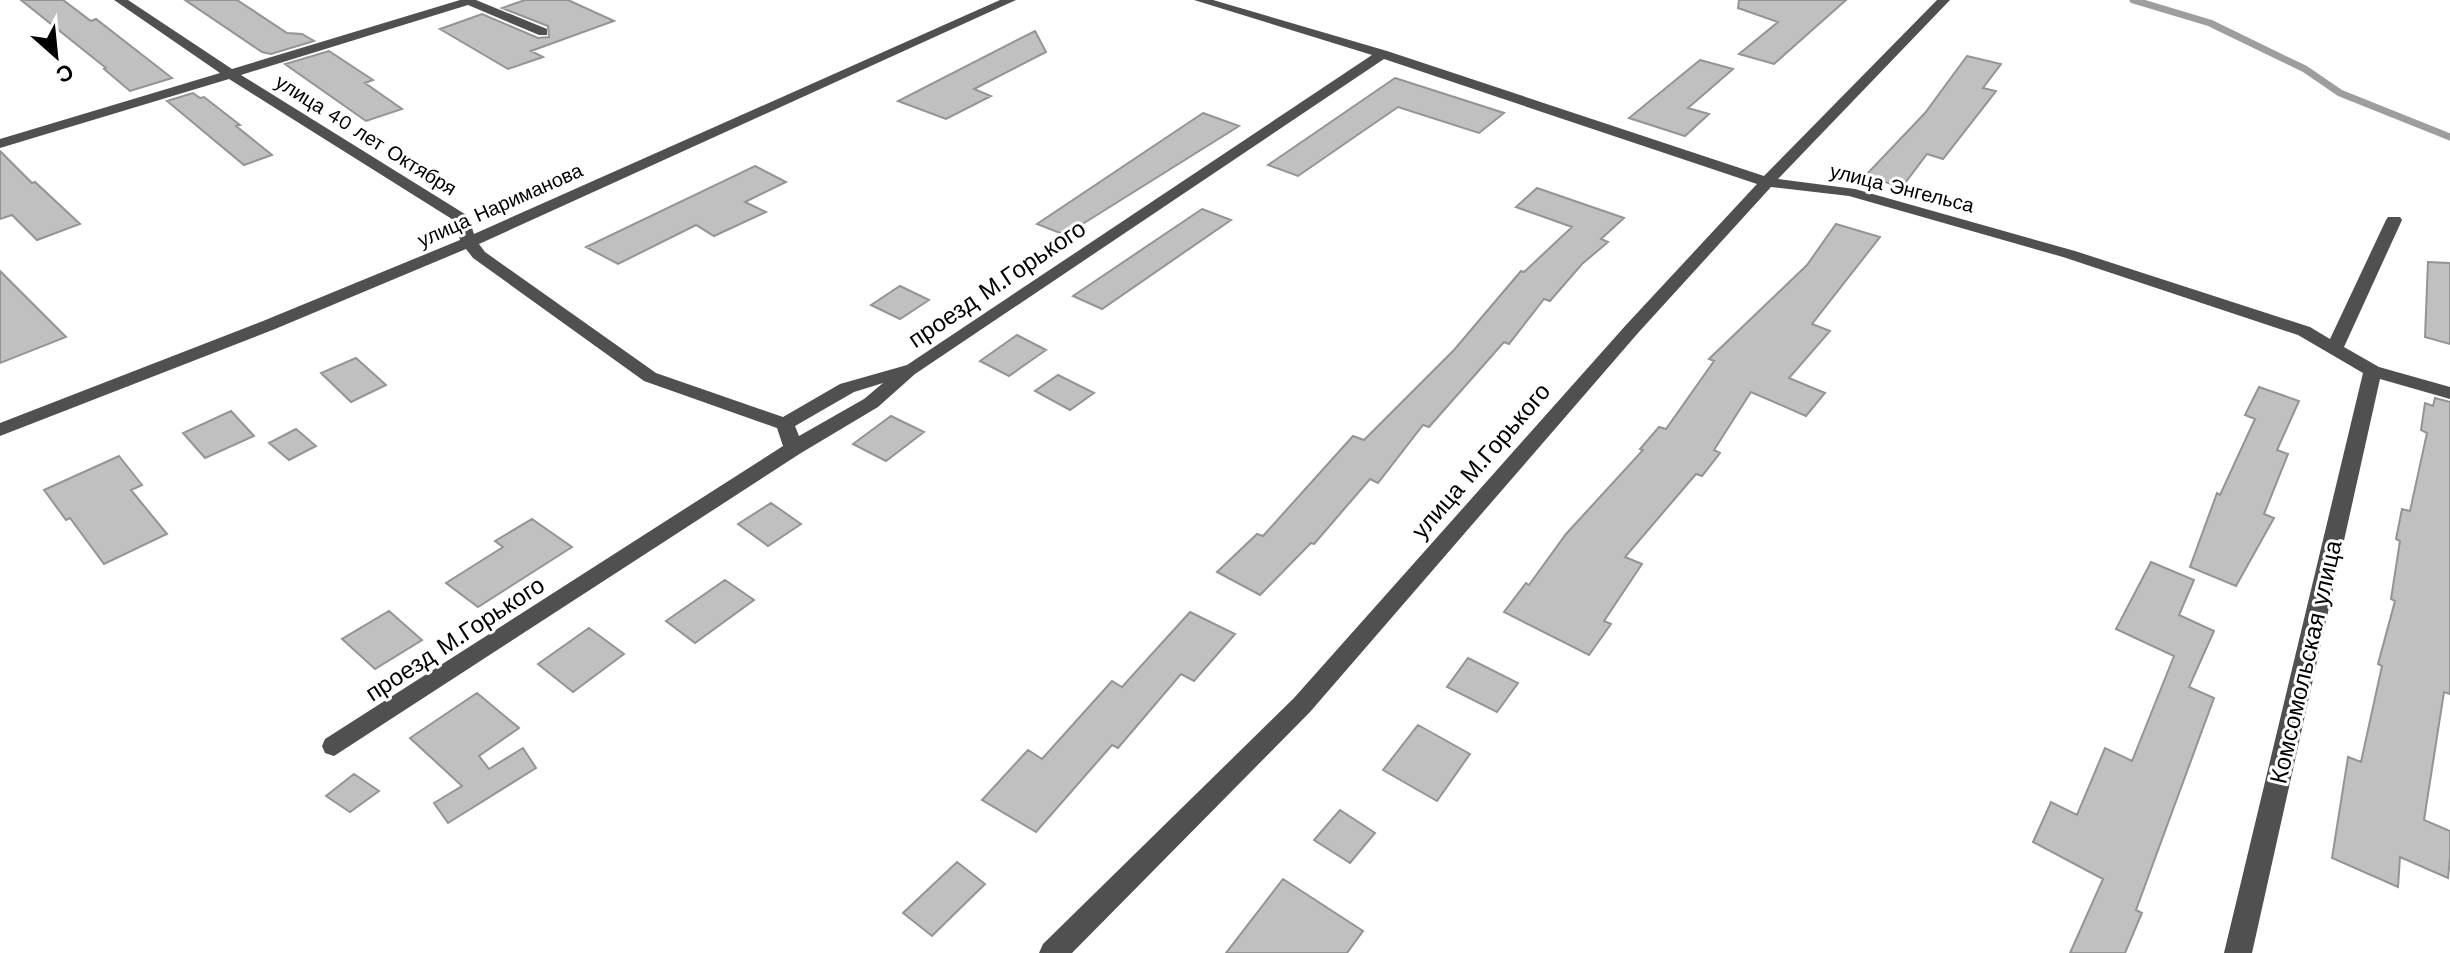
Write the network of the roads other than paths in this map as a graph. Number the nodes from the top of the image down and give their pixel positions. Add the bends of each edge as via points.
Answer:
1 (120, 0) edge
2 (1010, 0) edge
3 (1200, 0) edge
4 (1944, 0) edge
5 (467, 1) edge
6 (543, 32) dead end
7 (1382, 54) junction
8 (232, 75) junction
9 (0, 144) edge
10 (1767, 182) junction
11 (2394, 220) dead end
12 (469, 242) junction
13 (2334, 349) junction
14 (913, 369) junction
15 (2373, 371) junction
16 (2450, 393) edge
17 (785, 424) junction
18 (0, 430) edge
19 (794, 448) junction
20 (334, 746) dead end
21 (1053, 953) edge
22 (2238, 953) edge

1 - 8 street, улица 40 лет Октября
2 - 12 street, улица Нариманова
3 - 7 street, улица Энгельса
4 - 10 street, улица М.Горького
5 - 6 street
5 - 8 street
7 - 10 street, улица Энгельса
7 - 14 street, проезд М.Горького
8 - 9 street
8 - 12 street, улица 40 лет Октября via 462,219
10 - 13 street, улица Энгельса via 1850,192 2069,254 2304,331
10 - 21 street, улица М.Горького via 1302,705
11 - 13 street
12 - 17 street, улица 40 лет Октября via 479,255 650,377
12 - 18 street, улица Нариманова
13 - 15 street, улица Энгельса
14 - 17 street, проезд М.Горького via 847,388
14 - 19 street, проезд М.Горького via 871,403
15 - 16 street, улица Энгельса
15 - 22 street, Комсомольская улица
17 - 19 street
19 - 20 street, проезд М.Горького

